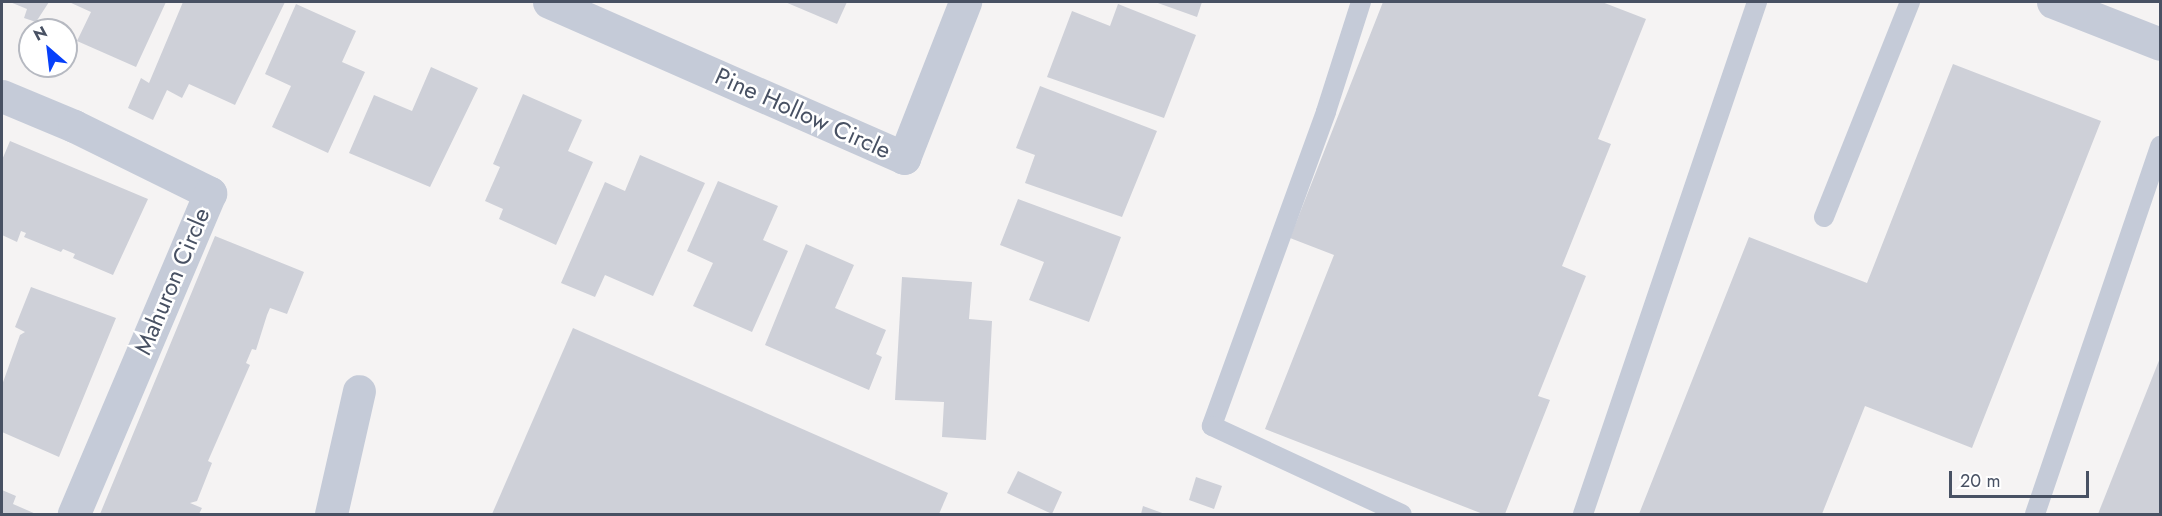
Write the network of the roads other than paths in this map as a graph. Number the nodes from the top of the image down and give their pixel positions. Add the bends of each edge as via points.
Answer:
1 (549, 2) edge
2 (964, 2) edge
3 (1361, 2) edge
4 (1757, 2) edge
5 (1911, 2) edge
6 (2053, 2) edge
7 (2100, 10) edge
8 (2160, 44) edge
9 (2, 96) edge
10 (2160, 146) edge
11 (1824, 217) dead end
12 (359, 391) dead end
13 (74, 514) edge
14 (331, 514) edge
15 (1402, 514) edge
16 (1583, 514) edge
17 (2035, 514) edge

1 - 2 street, Pine Hollow Circle via 904,158
3 - 15 lane via 1326,112 1212,426
4 - 16 lane
5 - 11 lane
6 - 7 street
7 - 8 street
9 - 13 street, Mahuron Circle via 74,126 210,193
10 - 17 lane
12 - 14 street

